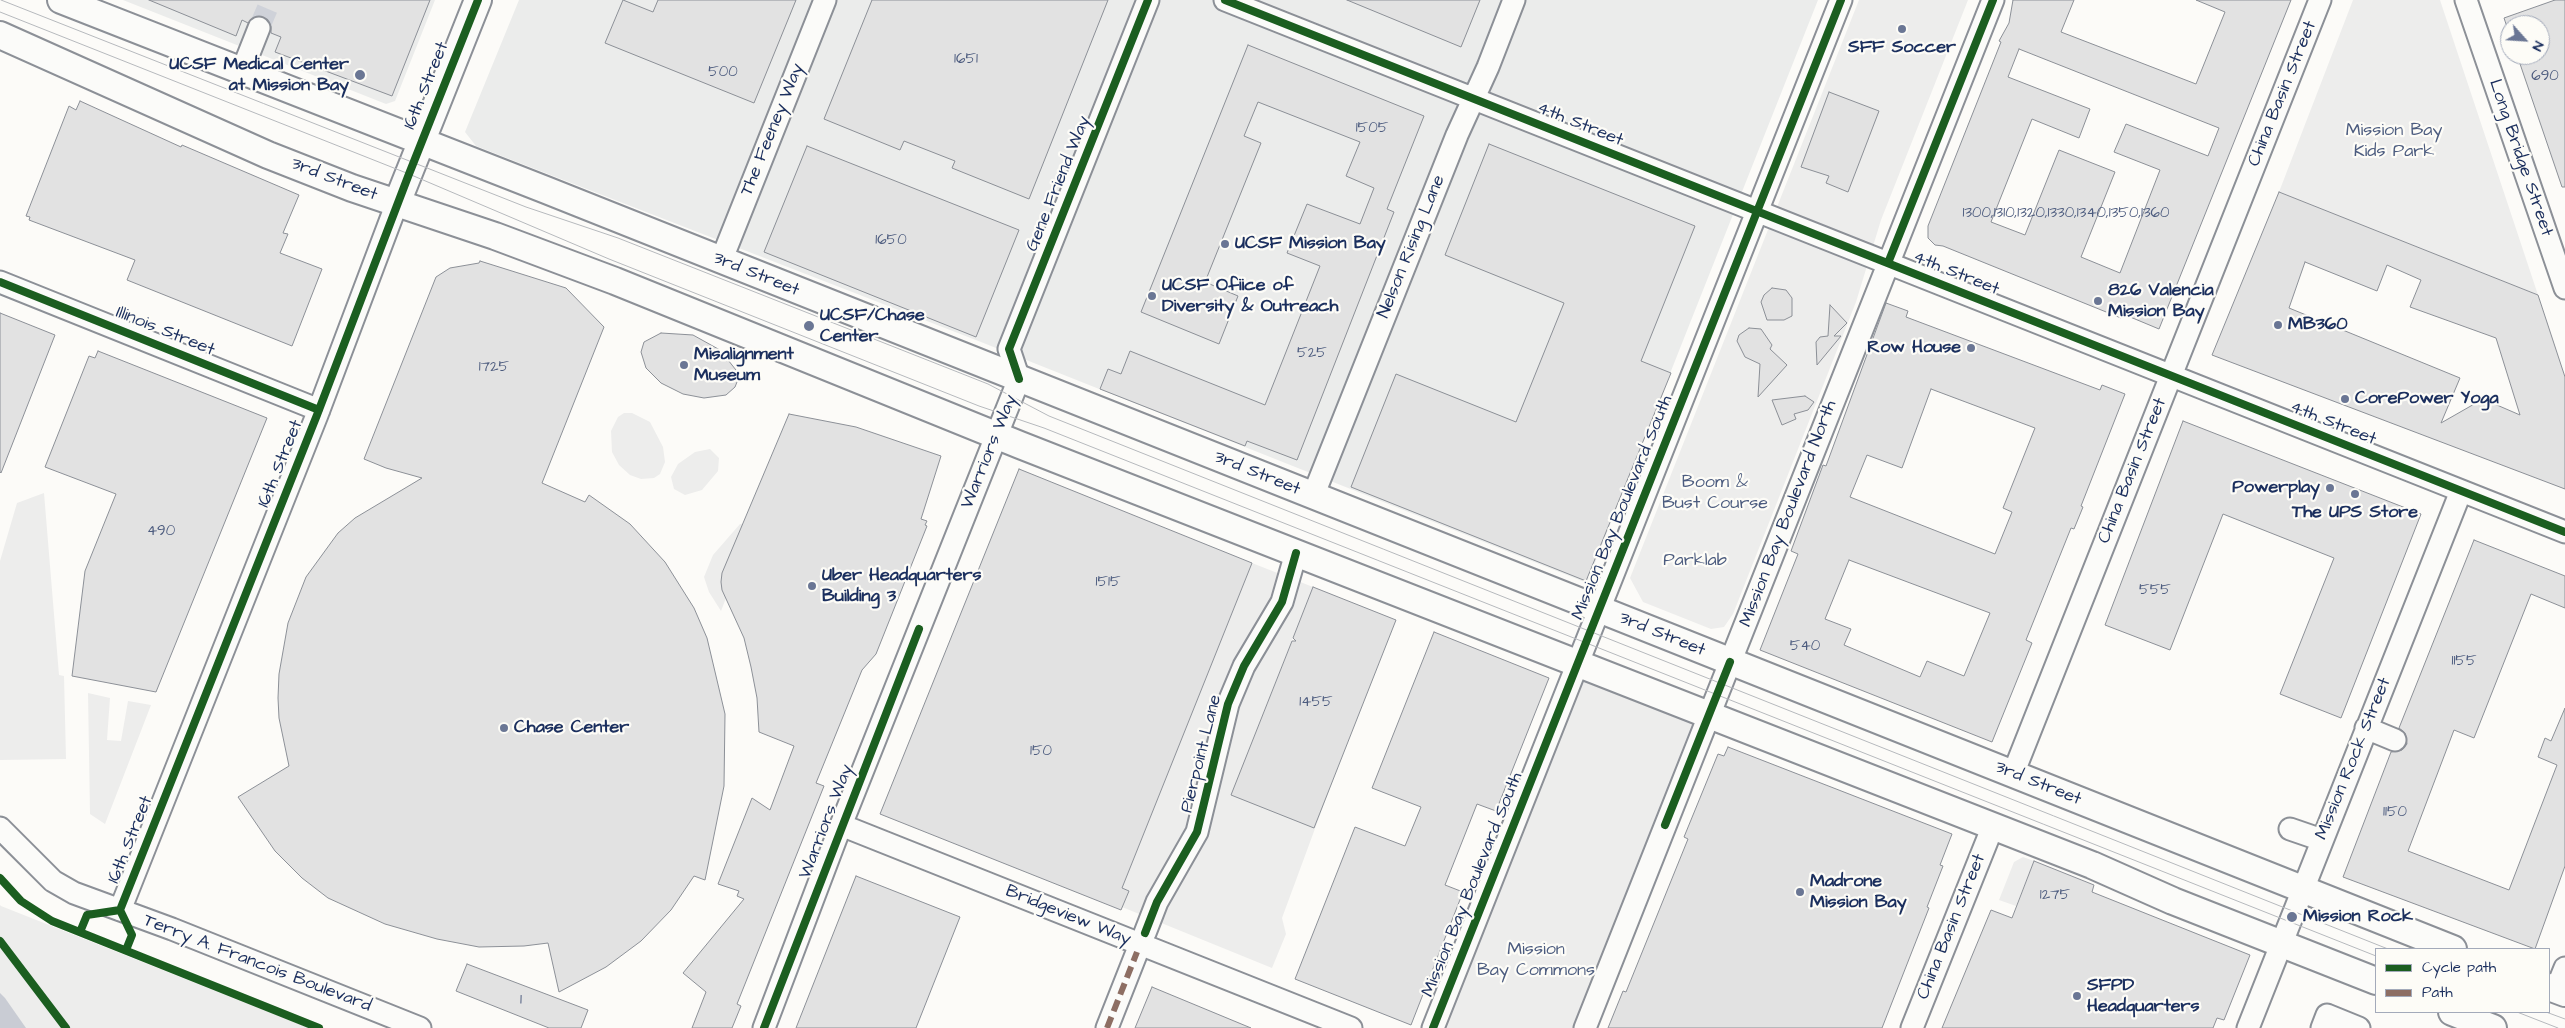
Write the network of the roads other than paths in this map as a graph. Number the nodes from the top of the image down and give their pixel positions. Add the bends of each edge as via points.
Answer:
1 (61, 0) edge
2 (478, 0) edge
3 (825, 0) edge
4 (1148, 0) edge
5 (1225, 0) edge
6 (1514, 0) edge
7 (1841, 0) edge
8 (1993, 0) edge
9 (2320, 0) edge
10 (2471, 1) edge
11 (87, 5) edge
12 (259, 28) tunnel mouth
13 (0, 34) edge
14 (242, 70) junction
15 (1474, 99) junction
16 (422, 141) junction
17 (397, 203) junction
18 (1757, 211) junction
19 (721, 261) junction
20 (1888, 263) junction
21 (0, 282) edge
22 (2565, 288) edge
23 (2171, 376) junction
24 (1019, 379) junction
25 (319, 410) junction
26 (997, 434) junction
27 (2461, 491) junction
28 (1313, 496) junction
29 (2565, 532) edge
30 (1296, 553) junction
31 (1599, 610) junction
32 (1730, 662) junction
33 (1577, 664) junction
34 (1709, 716) junction
35 (2366, 728) junction
36 (2395, 740) dead end
37 (2013, 774) junction
38 (841, 825) junction
39 (1992, 826) junction
40 (0, 828) edge
41 (2290, 829) dead end
42 (2322, 840) junction
43 (2303, 889) junction
44 (120, 910) junction
45 (2281, 943) junction
46 (2451, 948) edge
47 (2375, 982) edge
48 (2455, 1013) edge
49 (2325, 1022) edge
50 (420, 1028) edge
51 (764, 1028) edge
52 (1107, 1028) edge
53 (1351, 1028) edge
54 (1433, 1028) edge
55 (1585, 1028) edge
56 (1912, 1028) edge
57 (2248, 1028) edge
58 (2359, 1028) edge
59 (2493, 1028) edge

1 - 11 main road, 3rd Street
2 - 16 main road, 16th Street
3 - 19 street, The Feeney Way
4 - 24 street, Gene Friend Way via 1009,349
5 - 15 street, 4th Street
6 - 15 street, Nelson Rising Lane
7 - 18 street, Mission Bay Boulevard South
8 - 20 street, Mission Bay Boulevard North
9 - 23 street, China Basin Street
10 - 22 street, Long Bridge Street
11 - 14 main road, 3rd Street
12 - 14 street
13 - 17 main road, 3rd Street via 268,155
14 - 16 main road, 3rd Street
15 - 18 street, 4th Street
15 - 28 street, Nelson Rising Lane
16 - 17 main road, 16th Street
16 - 19 main road, 3rd Street
17 - 25 street, 16th Street
17 - 26 main road, 3rd Street via 609,279
18 - 20 street, 4th Street
18 - 31 street, Mission Bay Boulevard South
19 - 24 main road, 3rd Street
20 - 23 street, 4th Street
20 - 32 street, Mission Bay Boulevard North
21 - 25 street, Illinois Street
23 - 27 street, 4th Street
23 - 37 street, China Basin Street
24 - 26 street, Warriors Way
24 - 28 main road, 3rd Street
25 - 44 street, 16th Street
26 - 30 main road, 3rd Street
26 - 38 street, Warriors Way
27 - 29 street, 4th Street
27 - 35 street, Mission Rock Street
28 - 31 main road, 3rd Street
30 - 33 main road, 3rd Street
30 - 52 street, Pierpoint Lane via 1282,602 1244,666 1228,704 1197,832 1157,902
31 - 32 main road, 3rd Street
31 - 33 street, Mission Bay Boulevard South
32 - 34 street, Mission Bay Boulevard North
32 - 37 main road, 3rd Street
33 - 34 main road, 3rd Street
33 - 54 street, Mission Bay Boulevard South
34 - 39 main road, 3rd Street
34 - 55 street, Mission Bay Boulevard North
35 - 36 street
35 - 42 street, Mission Rock Street
37 - 43 main road, 3rd Street
38 - 51 street, Warriors Way
38 - 53 street, Bridgeview Way
39 - 45 main road, 3rd Street
39 - 56 street, China Basin Street
40 - 44 street, Terry A. Francois Boulevard via 53,881 74,893
41 - 42 street
42 - 43 street, Mission Rock Street
43 - 45 street, Mission Rock Street
43 - 46 main road, 3rd Street
44 - 50 street, Terry A. Francois Boulevard
45 - 47 main road, 3rd Street
45 - 57 street, Mission Rock Street
48 - 59 main road
49 - 58 street

